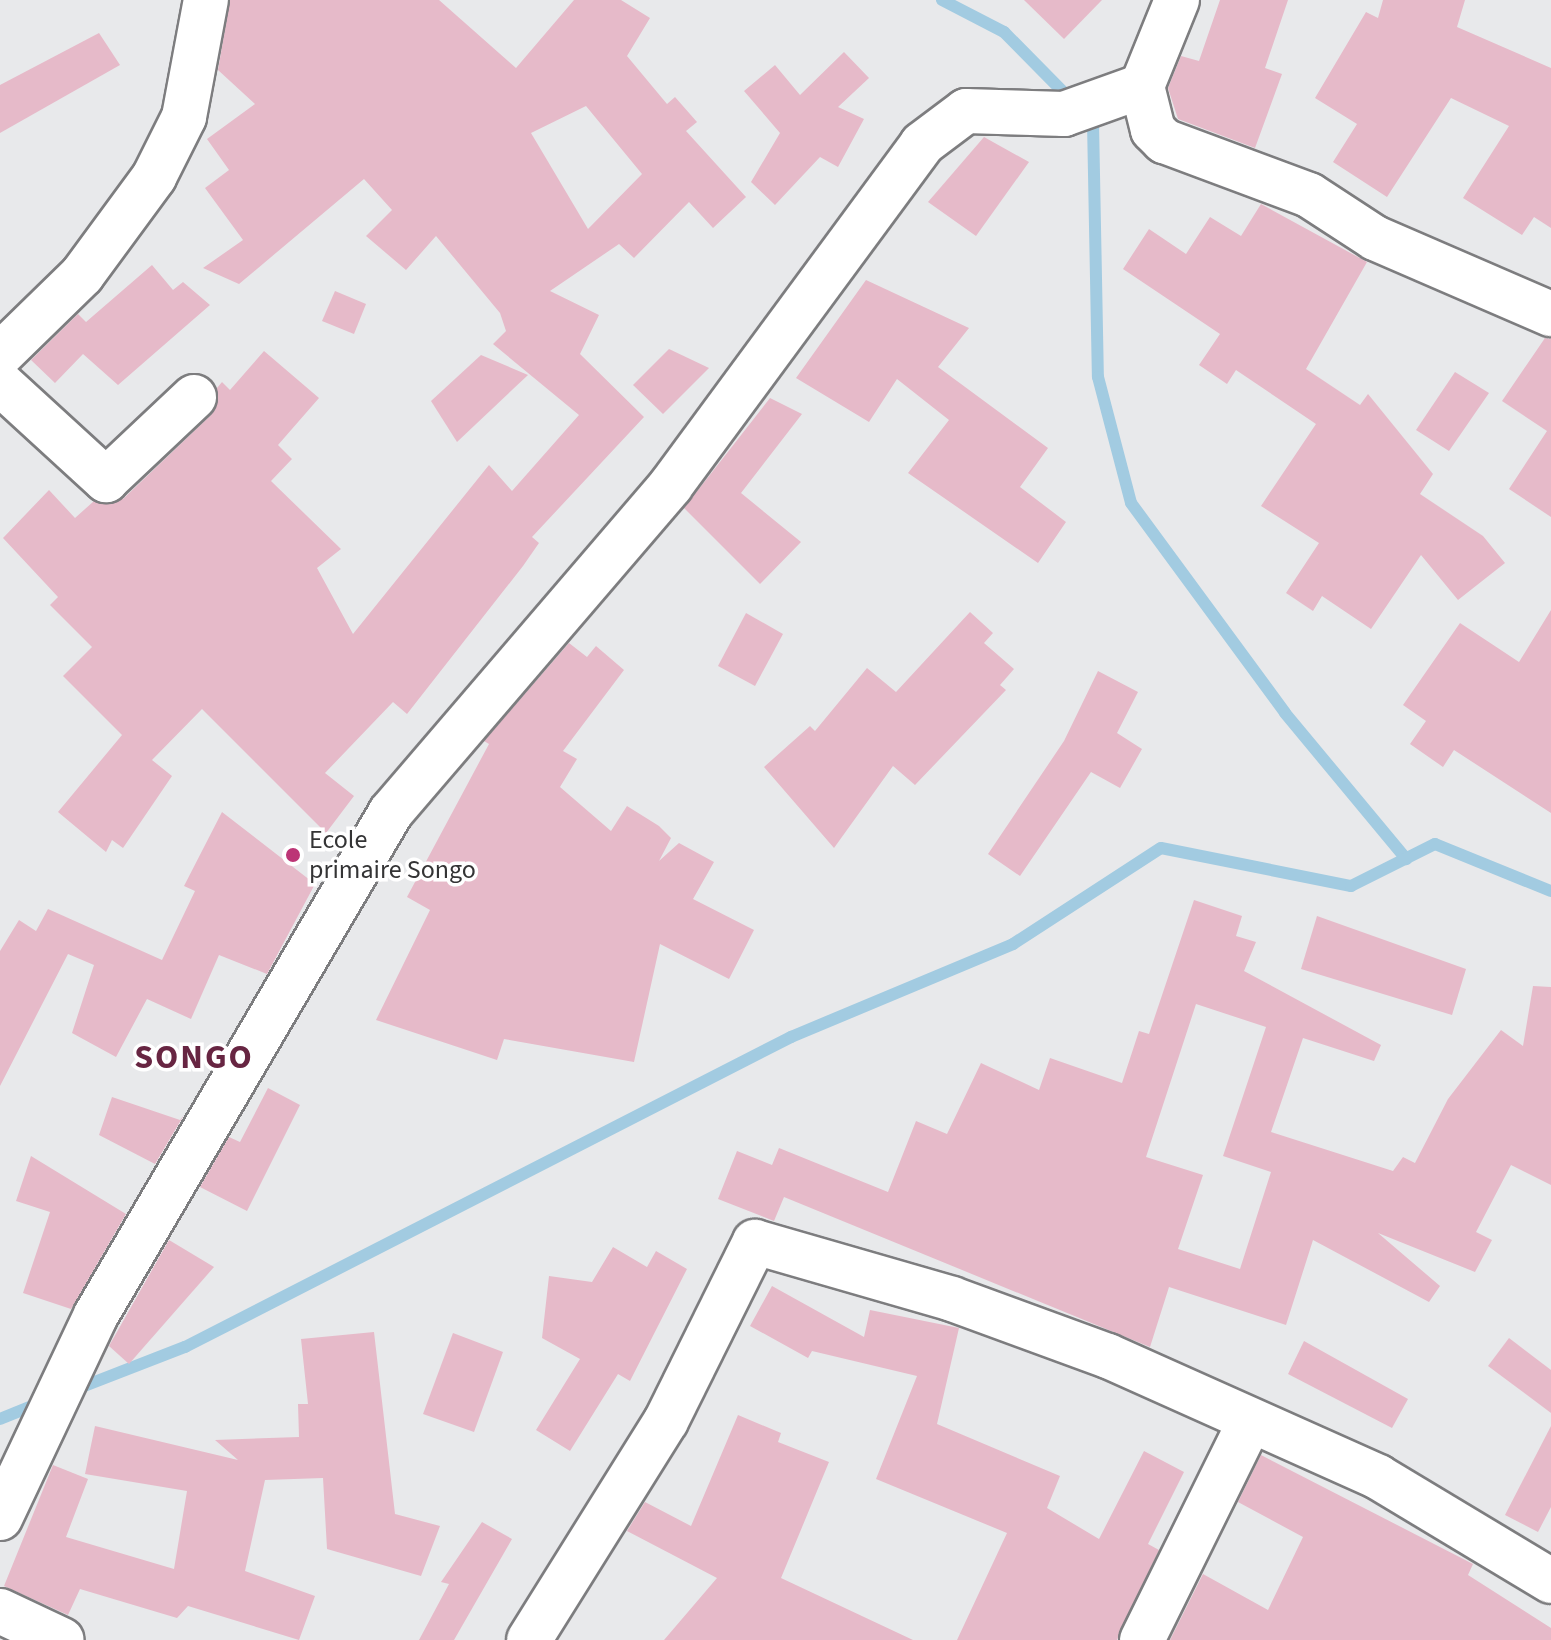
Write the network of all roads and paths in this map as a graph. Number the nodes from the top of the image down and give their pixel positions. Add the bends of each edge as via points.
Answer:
1 (206, 0) edge
2 (1177, 0) edge
3 (1126, 91) junction
4 (1551, 314) edge
5 (0, 355) edge
6 (0, 383) edge
7 (194, 397) dead end
8 (1250, 1421) junction
9 (10, 1503) edge
10 (1551, 1581) edge
11 (0, 1611) edge
12 (62, 1640) edge
13 (529, 1640) edge
14 (1142, 1640) edge

1 - 5 street via 187,105 154,177 82,275
2 - 3 street
3 - 4 street via 1164,141 1309,195 1375,238
3 - 9 street via 1064,114 966,111 922,144 671,485 391,812 74,1361
6 - 7 street via 106,480
8 - 10 street via 1378,1477
8 - 13 street via 1108,1356 952,1299 755,1242 666,1421
8 - 14 street
11 - 12 street

